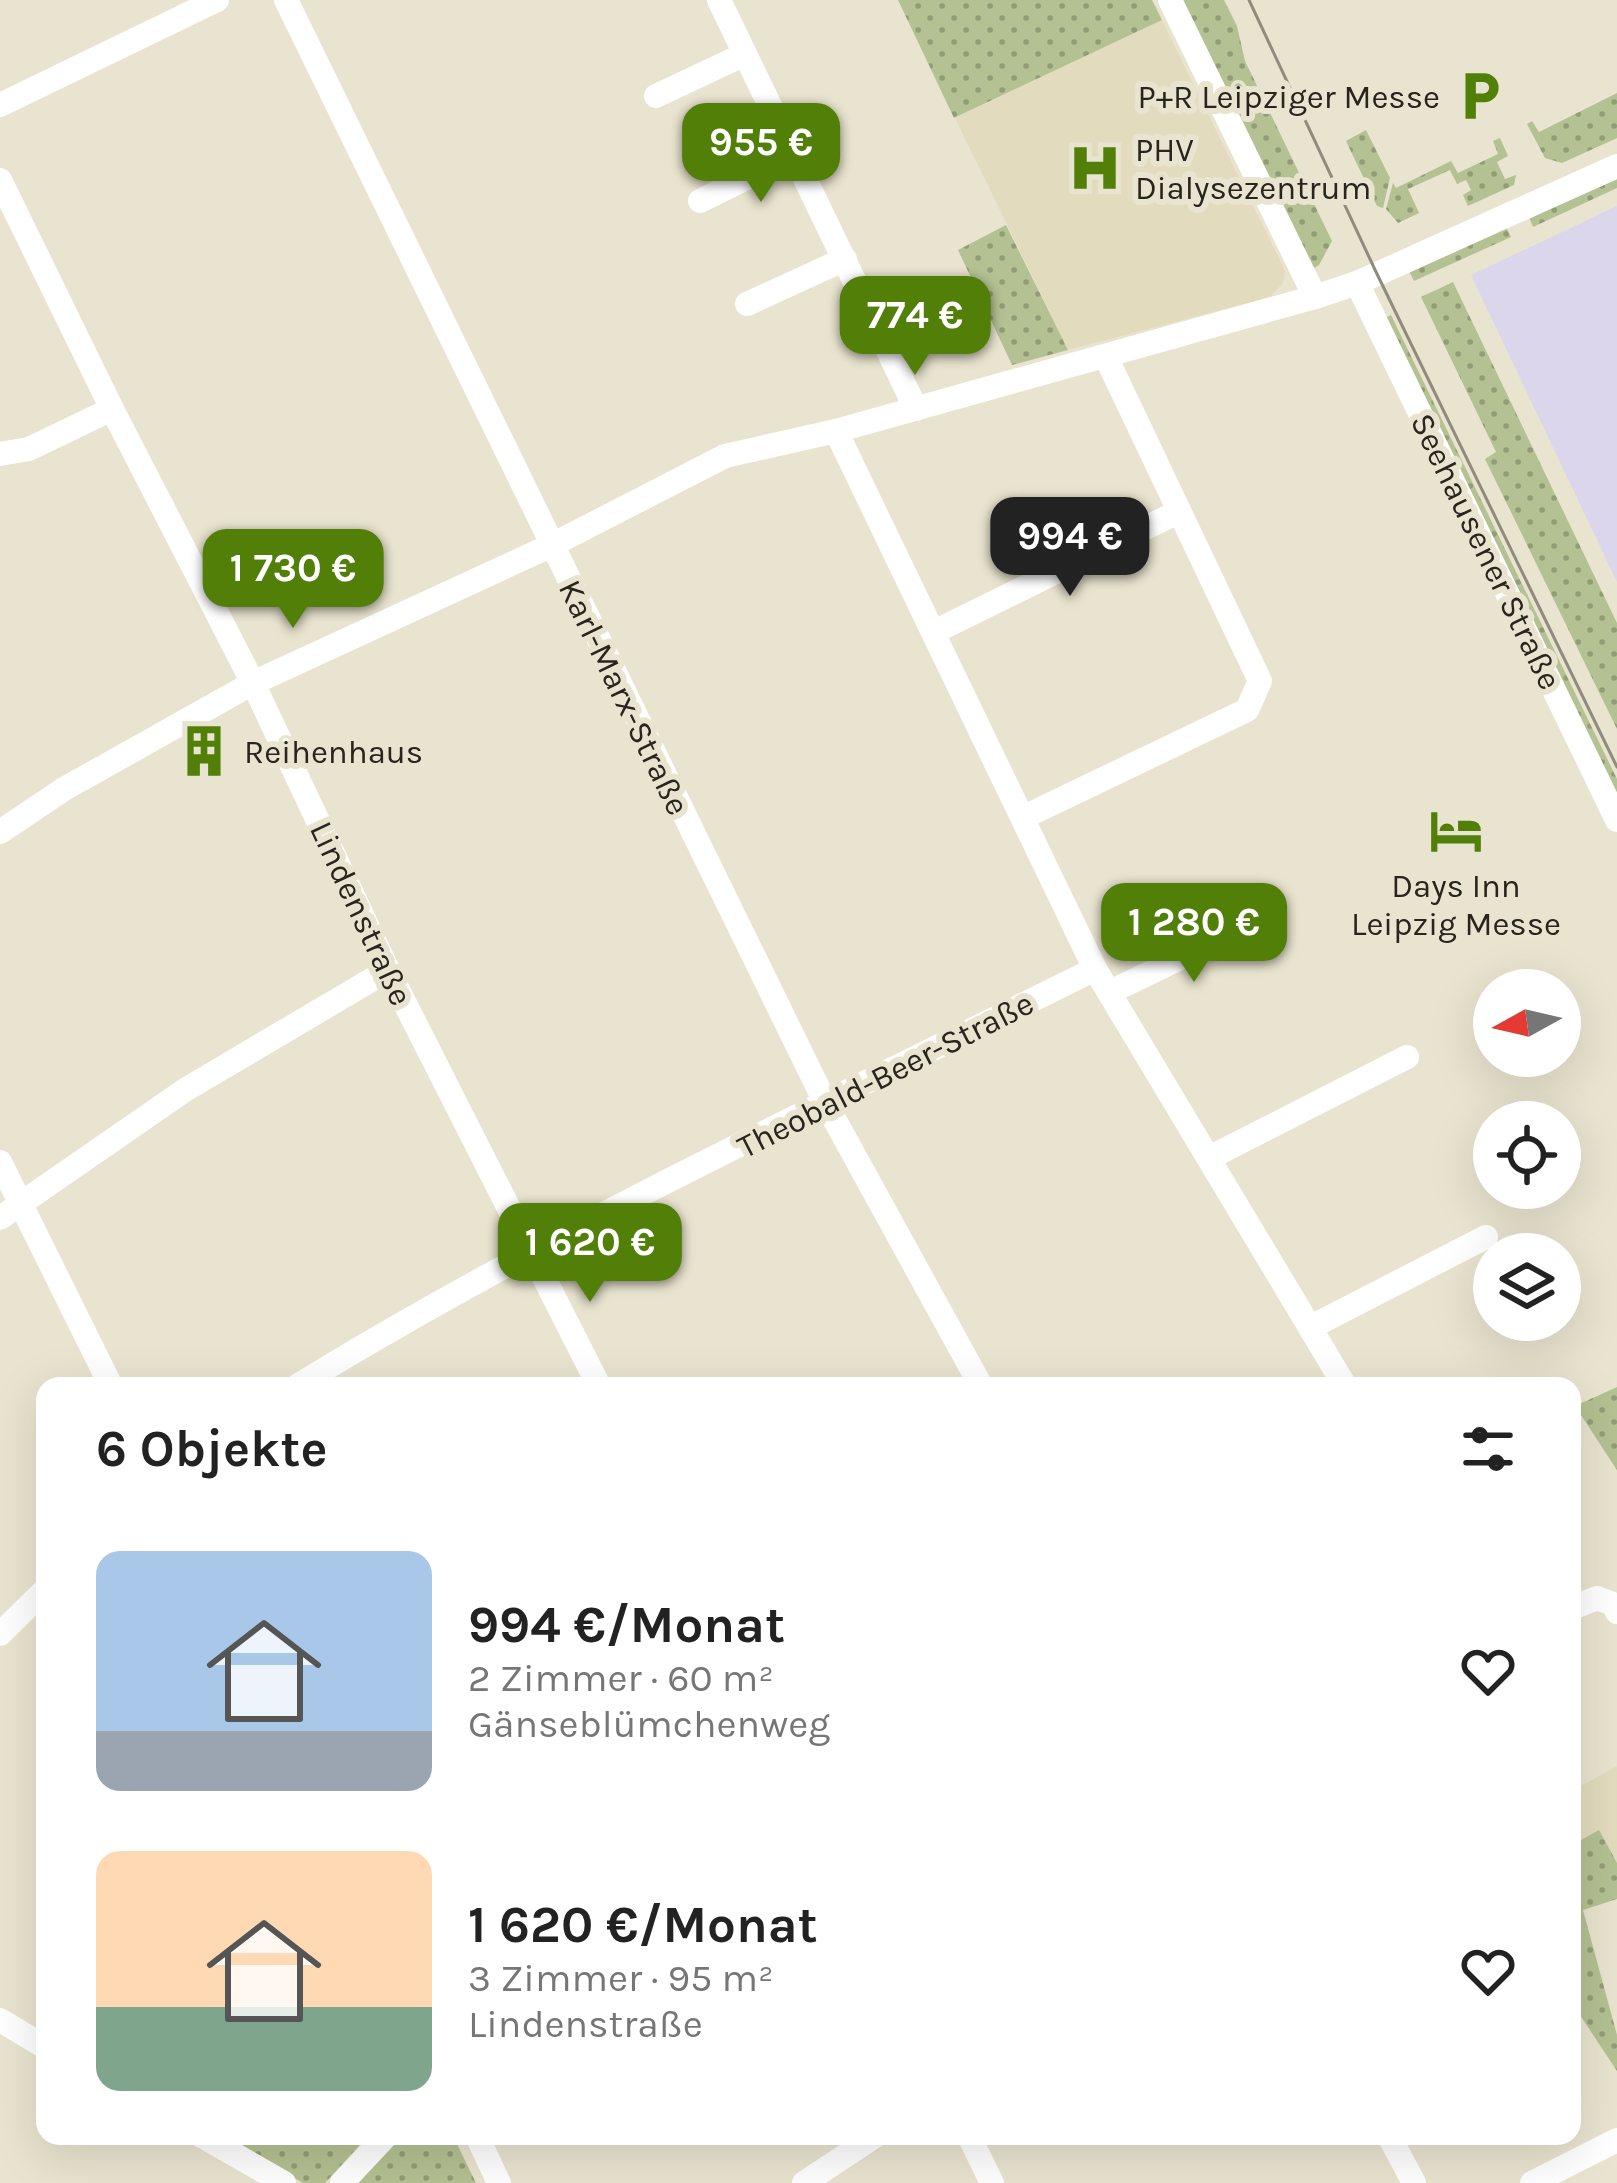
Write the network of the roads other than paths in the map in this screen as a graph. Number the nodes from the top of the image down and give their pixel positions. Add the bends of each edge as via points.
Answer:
1 (217, 0) edge
2 (286, 0) edge
3 (718, 0) edge
4 (1170, 0) edge
5 (745, 54) junction
6 (656, 96) dead end
7 (0, 105) edge
8 (795, 154) junction
9 (1617, 166) edge
10 (0, 180) edge
11 (700, 201) dead end
12 (845, 259) junction
13 (1357, 283) junction
14 (1315, 297) junction
15 (747, 304) dead end
16 (1106, 356) junction
17 (112, 409) junction
18 (916, 409) junction
19 (836, 430) junction
20 (0, 454) edge
21 (1178, 512) junction
22 (550, 546) junction
23 (934, 632) junction
24 (253, 683) junction
25 (1024, 817) junction
26 (1617, 820) edge
27 (0, 832) edge
28 (1253, 923) dead end
29 (1095, 969) junction
30 (388, 970) junction
31 (1110, 992) junction
32 (1407, 1057) dead end
33 (826, 1104) junction
34 (1209, 1158) junction
35 (0, 1162) edge
36 (10, 1210) edge
37 (1473, 1244) edge
38 (529, 1251) junction
39 (1311, 1327) junction
40 (106, 1377) edge
41 (312, 1377) edge
42 (594, 1377) edge
43 (976, 1377) edge
44 (1340, 1377) edge
45 (36, 1599) edge
46 (1581, 1604) edge
47 (1617, 1612) edge
48 (0, 1634) edge
49 (0, 2020) edge
50 (36, 2042) edge
51 (1617, 2140) edge
52 (218, 2145) edge
53 (378, 2145) edge
54 (481, 2145) edge
55 (861, 2145) edge
56 (973, 2145) edge
57 (1394, 2145) edge
58 (284, 2183) edge
59 (342, 2183) edge
60 (499, 2183) edge
61 (804, 2183) edge
62 (992, 2183) edge
63 (1414, 2183) edge
64 (1532, 2183) edge

1 - 7 street
2 - 22 street, Karl-Marx-Straße
3 - 5 street
4 - 14 street
5 - 6 street
5 - 8 street
8 - 11 street
8 - 12 street
9 - 13 street
10 - 17 street, Lindenstraße
12 - 15 street
12 - 18 street
13 - 14 street
13 - 26 street, Seehausener Straße
14 - 16 street
16 - 18 street
16 - 21 street
17 - 20 street via 29,449
17 - 24 street, Lindenstraße
18 - 19 street
19 - 22 street via 725,456
19 - 23 street
21 - 23 street
21 - 25 street via 1260,681 1247,710
22 - 24 street
22 - 33 street, Karl-Marx-Straße
23 - 25 street
24 - 27 street
24 - 30 street, Lindenstraße
25 - 29 street
28 - 31 street
29 - 31 street
29 - 33 street, Theobald-Beer-Straße
30 - 36 street via 185,1090
30 - 38 street, Lindenstraße
31 - 34 street
32 - 34 street
33 - 38 street, Theobald-Beer-Straße
33 - 43 street, Karl-Marx-Straße
34 - 39 street
35 - 36 street
36 - 40 street
37 - 39 street
38 - 41 street, Theobald-Beer-Straße
38 - 42 street, Lindenstraße
39 - 44 street
45 - 48 street
46 - 47 street via 1597,1598
49 - 50 street
51 - 64 street
52 - 58 street
53 - 59 street
54 - 60 street
55 - 61 street
56 - 62 street
57 - 63 street

